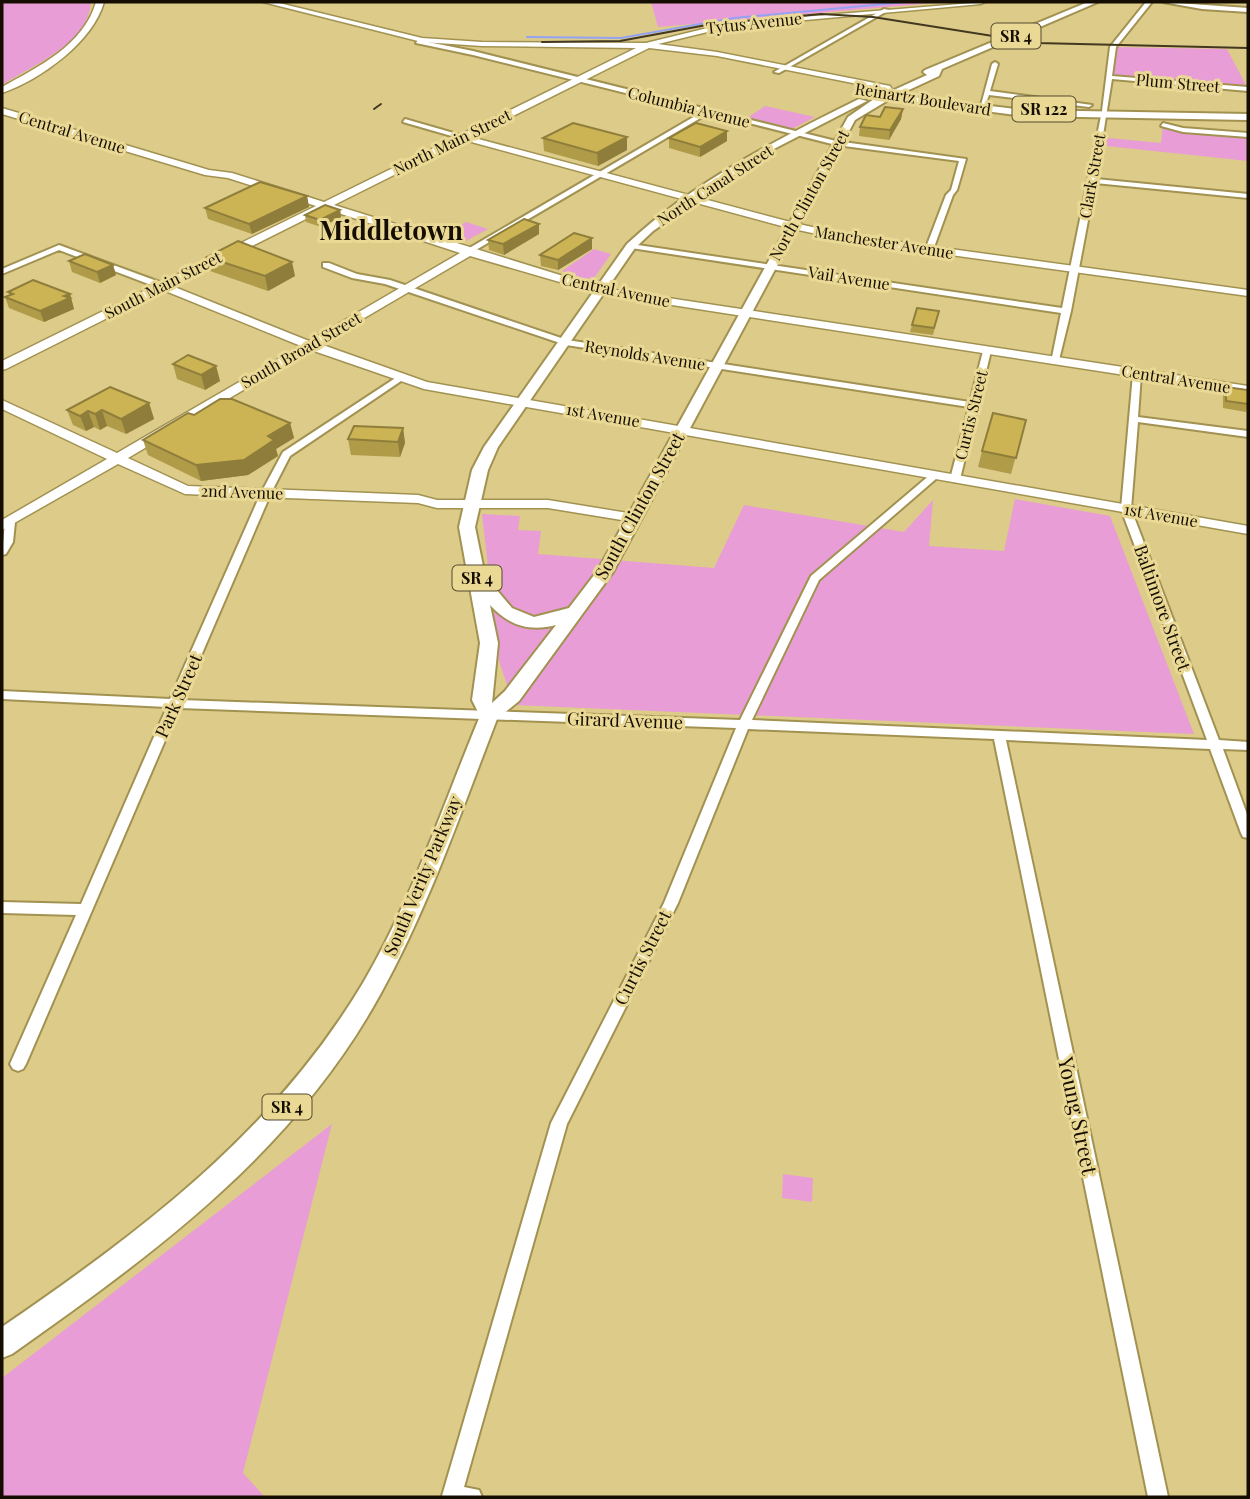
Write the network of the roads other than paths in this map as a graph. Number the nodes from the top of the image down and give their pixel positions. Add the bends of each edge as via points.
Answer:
1 (100, 2) edge
2 (267, 2) edge
3 (981, 2) edge
4 (1094, 2) edge
5 (1149, 2) edge
6 (1166, 2) edge
7 (1246, 9) edge
8 (886, 10) junction
9 (662, 39) junction
10 (420, 41) junction
11 (644, 47) junction
12 (716, 54) junction
13 (995, 64) dead end
14 (781, 70) junction
15 (1109, 77) junction
16 (579, 79) junction
17 (1248, 89) edge
18 (2, 90) edge
19 (894, 92) junction
20 (879, 93) junction
21 (986, 99) junction
22 (1089, 105) dead end
23 (1248, 110) edge
24 (2, 111) edge
25 (708, 111) junction
26 (1104, 114) junction
27 (1248, 117) edge
28 (405, 121) dead end
29 (1163, 125) dead end
30 (798, 134) junction
31 (1248, 135) edge
32 (463, 137) junction
33 (836, 143) junction
34 (602, 175) junction
35 (1091, 181) junction
36 (1248, 196) edge
37 (692, 199) junction
38 (324, 205) junction
39 (793, 226) junction
40 (631, 246) junction
41 (929, 250) junction
42 (469, 252) junction
43 (326, 265) dead end
44 (770, 266) junction
45 (1074, 269) junction
46 (2, 272) edge
47 (162, 286) junction
48 (406, 289) junction
49 (601, 291) junction
50 (1248, 293) edge
51 (1067, 310) junction
52 (744, 313) junction
53 (566, 342) junction
54 (310, 345) junction
55 (987, 351) junction
56 (1055, 362) junction
57 (2, 366) edge
58 (716, 367) junction
59 (1137, 374) junction
60 (400, 379) junction
61 (1248, 390) edge
62 (522, 401) junction
63 (2, 404) edge
64 (975, 405) junction
65 (1133, 419) junction
66 (681, 429) junction
67 (1248, 434) edge
68 (118, 457) junction
69 (934, 476) junction
70 (955, 479) junction
71 (266, 493) junction
72 (471, 502) junction
73 (1126, 509) junction
74 (634, 518) junction
75 (6, 524) edge
76 (1248, 530) edge
77 (2, 552) edge
78 (477, 578) junction
79 (577, 611) junction
80 (2, 695) edge
81 (177, 702) junction
82 (489, 716) junction
83 (744, 724) junction
84 (999, 734) junction
85 (1212, 744) junction
86 (1248, 746) edge
87 (1248, 833) edge
88 (2, 907) edge
89 (85, 910) junction
90 (18, 1064) dead end
91 (2, 1345) edge
92 (459, 1497) edge
93 (1158, 1497) edge

1 - 18 street via 97,19 86,32
2 - 10 street, Columbia Avenue / SR 122
3 - 8 street, Tytus Avenue
4 - 19 main road, SR 4
5 - 15 street, Clark Street via 1113,47
6 - 7 street
8 - 9 street, Tytus Avenue via 728,25
8 - 14 street
9 - 11 street, Tytus Avenue
9 - 12 street
10 - 11 street, Reinartz Boulevard / SR 122
10 - 16 street, Columbia Avenue
11 - 12 street, Reinartz Boulevard / SR 122
11 - 14 street, Reinartz Boulevard
11 - 16 street, Tytus Avenue
12 - 14 street, Reinartz Boulevard / SR 122
13 - 21 street
14 - 19 street, Reinartz Boulevard / SR 122
14 - 20 street, Reinartz Boulevard
15 - 17 street, Plum Street
15 - 26 street, Clark Street
16 - 25 street, Columbia Avenue
16 - 32 street, North Main Street
19 - 20 main road, Reinartz Boulevard
19 - 21 main road, Reinartz Boulevard / SR 122
19 - 26 main road, Reinartz Boulevard via 990,110
19 - 33 main road, North Clinton Street / SR 4 via 856,112
20 - 30 main road, North Canal Street / SR 4
21 - 22 street
21 - 26 main road, Reinartz Boulevard / SR 122
23 - 26 main road, Reinartz Boulevard / SR 122
24 - 38 street, Central Avenue
25 - 30 street, Columbia Avenue
25 - 34 street, South Broad Street
26 - 27 main road, Reinartz Boulevard
26 - 35 street, Clark Street
28 - 32 street, Manchester Avenue
29 - 31 street via 1183,131
30 - 33 street, Columbia Avenue
30 - 37 main road, North Canal Street / SR 4 via 762,151
32 - 34 street, Manchester Avenue
32 - 38 street, North Main Street
33 - 39 main road, North Clinton Street / SR 4
33 - 41 street, Columbia Avenue via 963,159
34 - 37 street, Manchester Avenue
34 - 42 street, South Broad Street
35 - 36 street
35 - 45 street, Clark Street
37 - 39 street, Manchester Avenue
37 - 40 main road, North Canal Street / SR 4
38 - 42 street, Central Avenue
38 - 47 street, South Main Street
39 - 41 street, Manchester Avenue
39 - 44 main road, North Clinton Street / SR 4
40 - 44 street, Vail Avenue
40 - 49 main road, North Canal Street / SR 4
41 - 45 street, Manchester Avenue
42 - 48 street, South Broad Street
42 - 49 street, Central Avenue
43 - 48 street, Reynolds Avenue
44 - 51 street, Vail Avenue
44 - 52 main road, North Clinton Street / SR 4
45 - 50 street, Manchester Avenue
45 - 51 street, Clark Street
46 - 47 street, 1st Avenue via 59,247
47 - 54 street, 1st Avenue
47 - 57 street, South Main Street
48 - 53 street, Reynolds Avenue
48 - 54 street, South Broad Street
49 - 52 street, Central Avenue
49 - 53 main road, SR 4
51 - 56 street, Clark Street
52 - 55 street, Central Avenue
52 - 58 main road, South Clinton Street / SR 4
53 - 58 street, Reynolds Avenue
53 - 62 main road, SR 4
54 - 60 street, 1st Avenue
54 - 68 street, South Broad Street
55 - 56 street, Central Avenue
55 - 64 street, Curtis Street
56 - 59 street, Central Avenue
58 - 64 street, Reynolds Avenue
58 - 66 main road, South Clinton Street / SR 4
59 - 61 street, Central Avenue
59 - 65 street, Baltimore Street
60 - 62 street, 1st Avenue
60 - 71 street, Park Street via 286,454
62 - 66 street, 1st Avenue
62 - 72 main road, SR 4 via 491,447
63 - 68 street, 2nd Avenue
64 - 70 street, Curtis Street
65 - 67 street
65 - 73 street, Baltimore Street
66 - 69 street, 1st Avenue
66 - 74 main road, South Clinton Street / SR 4
68 - 71 street, 2nd Avenue via 185,490
68 - 75 street, South Broad Street
69 - 70 street, 1st Avenue
69 - 83 street, Curtis Street via 815,578
70 - 73 street, 1st Avenue
71 - 72 street, 2nd Avenue
71 - 81 street, Park Street
72 - 74 street, 2nd Avenue via 548,504
72 - 78 main road, SR 4 via 467,527
73 - 76 street, 1st Avenue
73 - 85 street, Baltimore Street
74 - 79 main road, South Clinton Street / SR 4 via 606,572
75 - 77 street via 8,542
78 - 79 main road via 503,609 529,623
78 - 82 main road, SR 4 via 489,643 481,699
79 - 82 main road, South Clinton Street / SR 4 via 512,696
80 - 81 street, Girard Avenue
81 - 82 street, Girard Avenue
81 - 89 street, Park Street
82 - 83 street, Girard Avenue
82 - 91 main road, South Verity Parkway / SR 4 via 395,945 348,1028 315,1074 278,1118 196,1198 142,1244
83 - 84 street, Girard Avenue
83 - 92 street, Curtis Street via 671,904 559,1123
84 - 85 street, Girard Avenue
84 - 93 street, Young Street
85 - 86 street, Girard Avenue
85 - 87 street, Baltimore Street
88 - 89 street
89 - 90 street, Park Street

